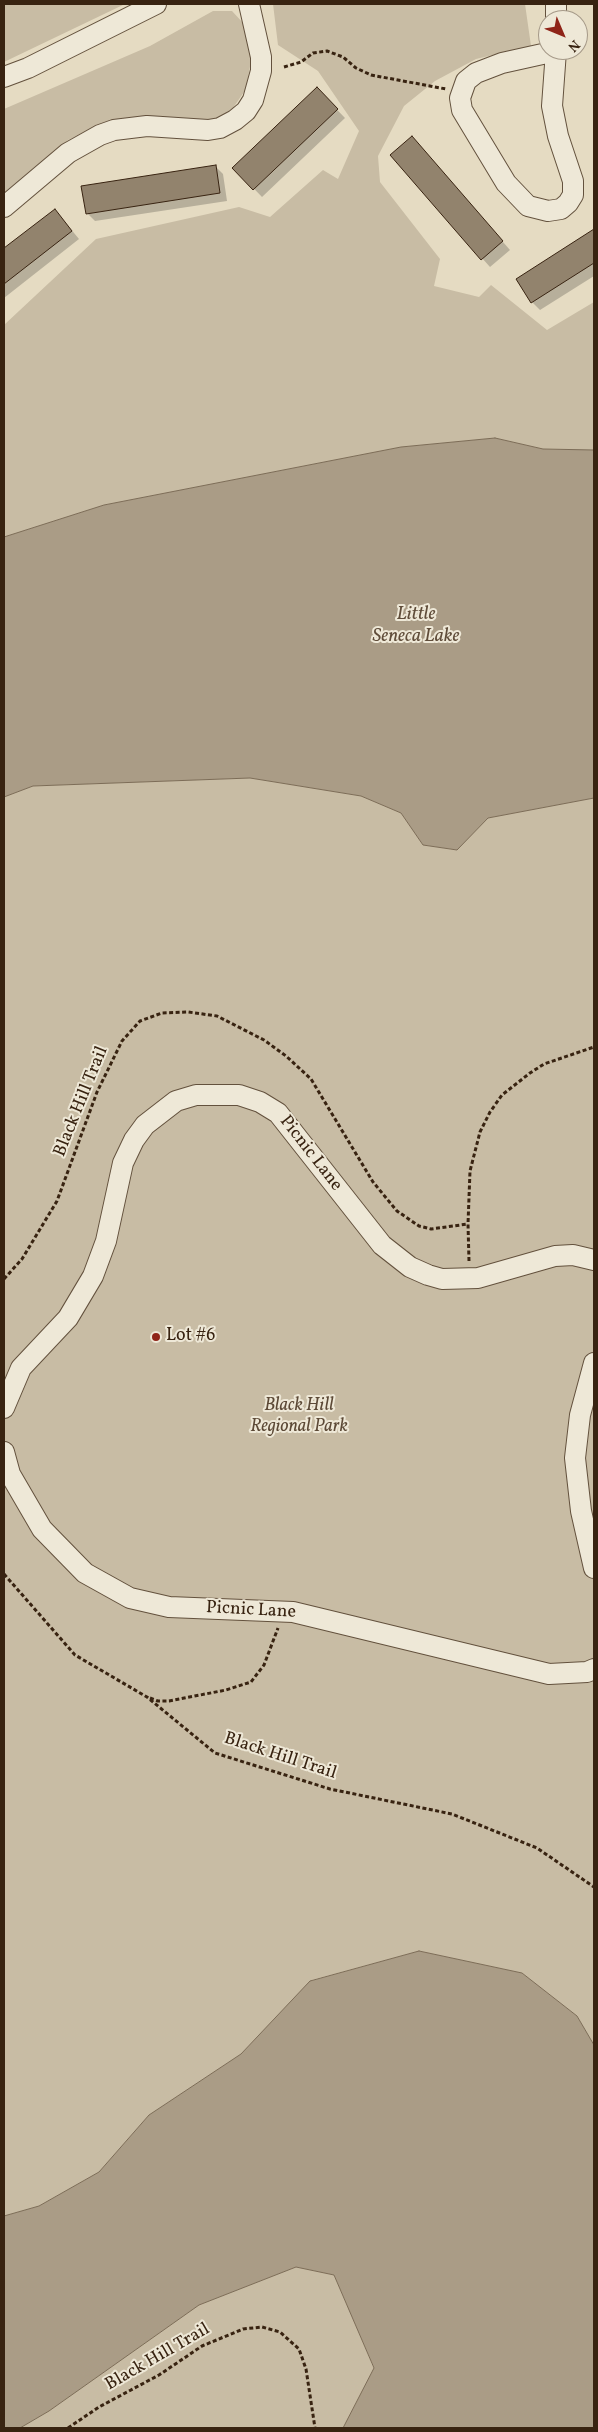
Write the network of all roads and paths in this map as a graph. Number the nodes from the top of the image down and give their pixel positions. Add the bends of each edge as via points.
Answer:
1 (156, 4) edge
2 (250, 4) edge
3 (538, 54) edge
4 (555, 60) edge
5 (284, 67) dead end
6 (4, 77) edge
7 (461, 92) junction
8 (4, 207) edge
9 (594, 1047) edge
10 (468, 1224) junction
11 (594, 1260) edge
12 (470, 1278) junction
13 (4, 1279) edge
14 (594, 1363) edge
15 (4, 1408) edge
16 (4, 1452) edge
17 (594, 1568) edge
18 (4, 1574) edge
19 (282, 1611) junction
20 (594, 1669) edge
21 (147, 1698) junction
22 (594, 1886) edge
23 (68, 2428) edge
24 (315, 2428) edge

1 - 6 street
2 - 8 street via 262,71 246,111 220,128 208,130 147,126 100,135 68,153
3 - 7 street via 476,73 466,81
4 - 7 street via 552,106 573,188 568,203 560,209 538,210 516,196 462,110
5 - 7 path via 301,62 313,53 327,51 371,75
9 - 10 path via 544,1064 502,1095 480,1132 470,1171
10 - 12 path
10 - 13 path, Black Hill Trail via 431,1229 419,1226 397,1211 373,1182 311,1079 279,1050 217,1016 162,1013 140,1021 122,1041 97,1092 57,1201 22,1258
11 - 12 street, Picnic Lane via 573,1255 555,1256
12 - 15 street, Picnic Lane via 442,1279 428,1275 410,1267 382,1246 278,1113 239,1095 196,1095 176,1101 145,1125 134,1140 123,1163 106,1241 93,1276 68,1318 21,1368
14 - 17 street via 580,1415 575,1458 580,1511
16 - 19 street, Picnic Lane via 10,1474 42,1529 85,1573 130,1598 169,1607
18 - 21 path, Black Hill Trail via 75,1655
19 - 20 street, Picnic Lane via 549,1674
19 - 21 path via 264,1665 251,1682 169,1700
21 - 22 path, Black Hill Trail via 215,1753 330,1789 452,1814 538,1848
23 - 24 path, Black Hill Trail via 202,2346 243,2329 262,2327 280,2332 299,2349 306,2369

